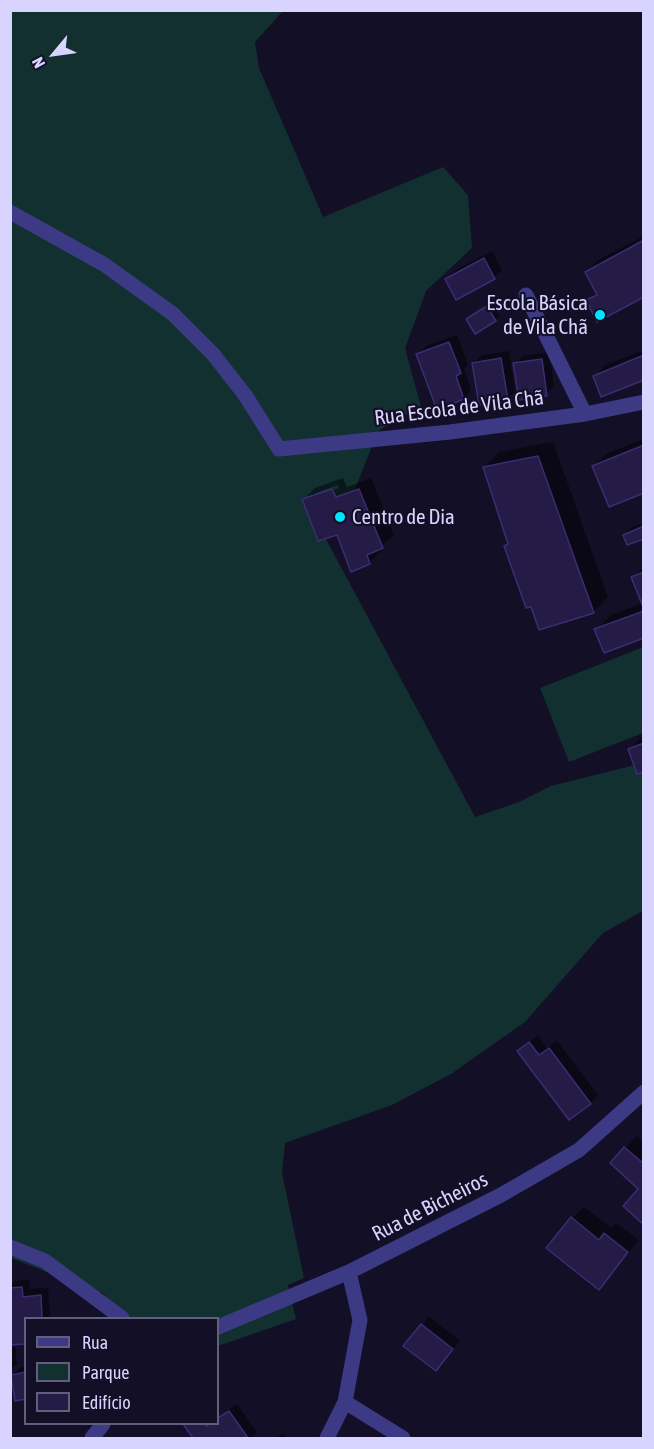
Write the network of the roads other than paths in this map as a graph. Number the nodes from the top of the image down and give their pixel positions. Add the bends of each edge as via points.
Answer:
1 (10, 212) edge
2 (526, 295) dead end
3 (644, 402) edge
4 (585, 414) junction
5 (644, 1092) edge
6 (10, 1247) edge
7 (349, 1272) junction
8 (121, 1317) edge
9 (219, 1327) edge
10 (345, 1402) junction
11 (102, 1425) edge
12 (92, 1438) edge
13 (327, 1438) edge
14 (403, 1438) edge

1 - 4 street, Rua Escola de Vila Chã via 105,265 173,314 246,395 279,449
2 - 4 street
3 - 4 street, Rua Escola de Vila Chã
5 - 7 street, Rua de Bicheiros via 579,1149 501,1195
6 - 8 street via 45,1260
7 - 9 street, Rua de Bicheiros
7 - 10 street via 360,1320
10 - 13 street
10 - 14 street
11 - 12 street

